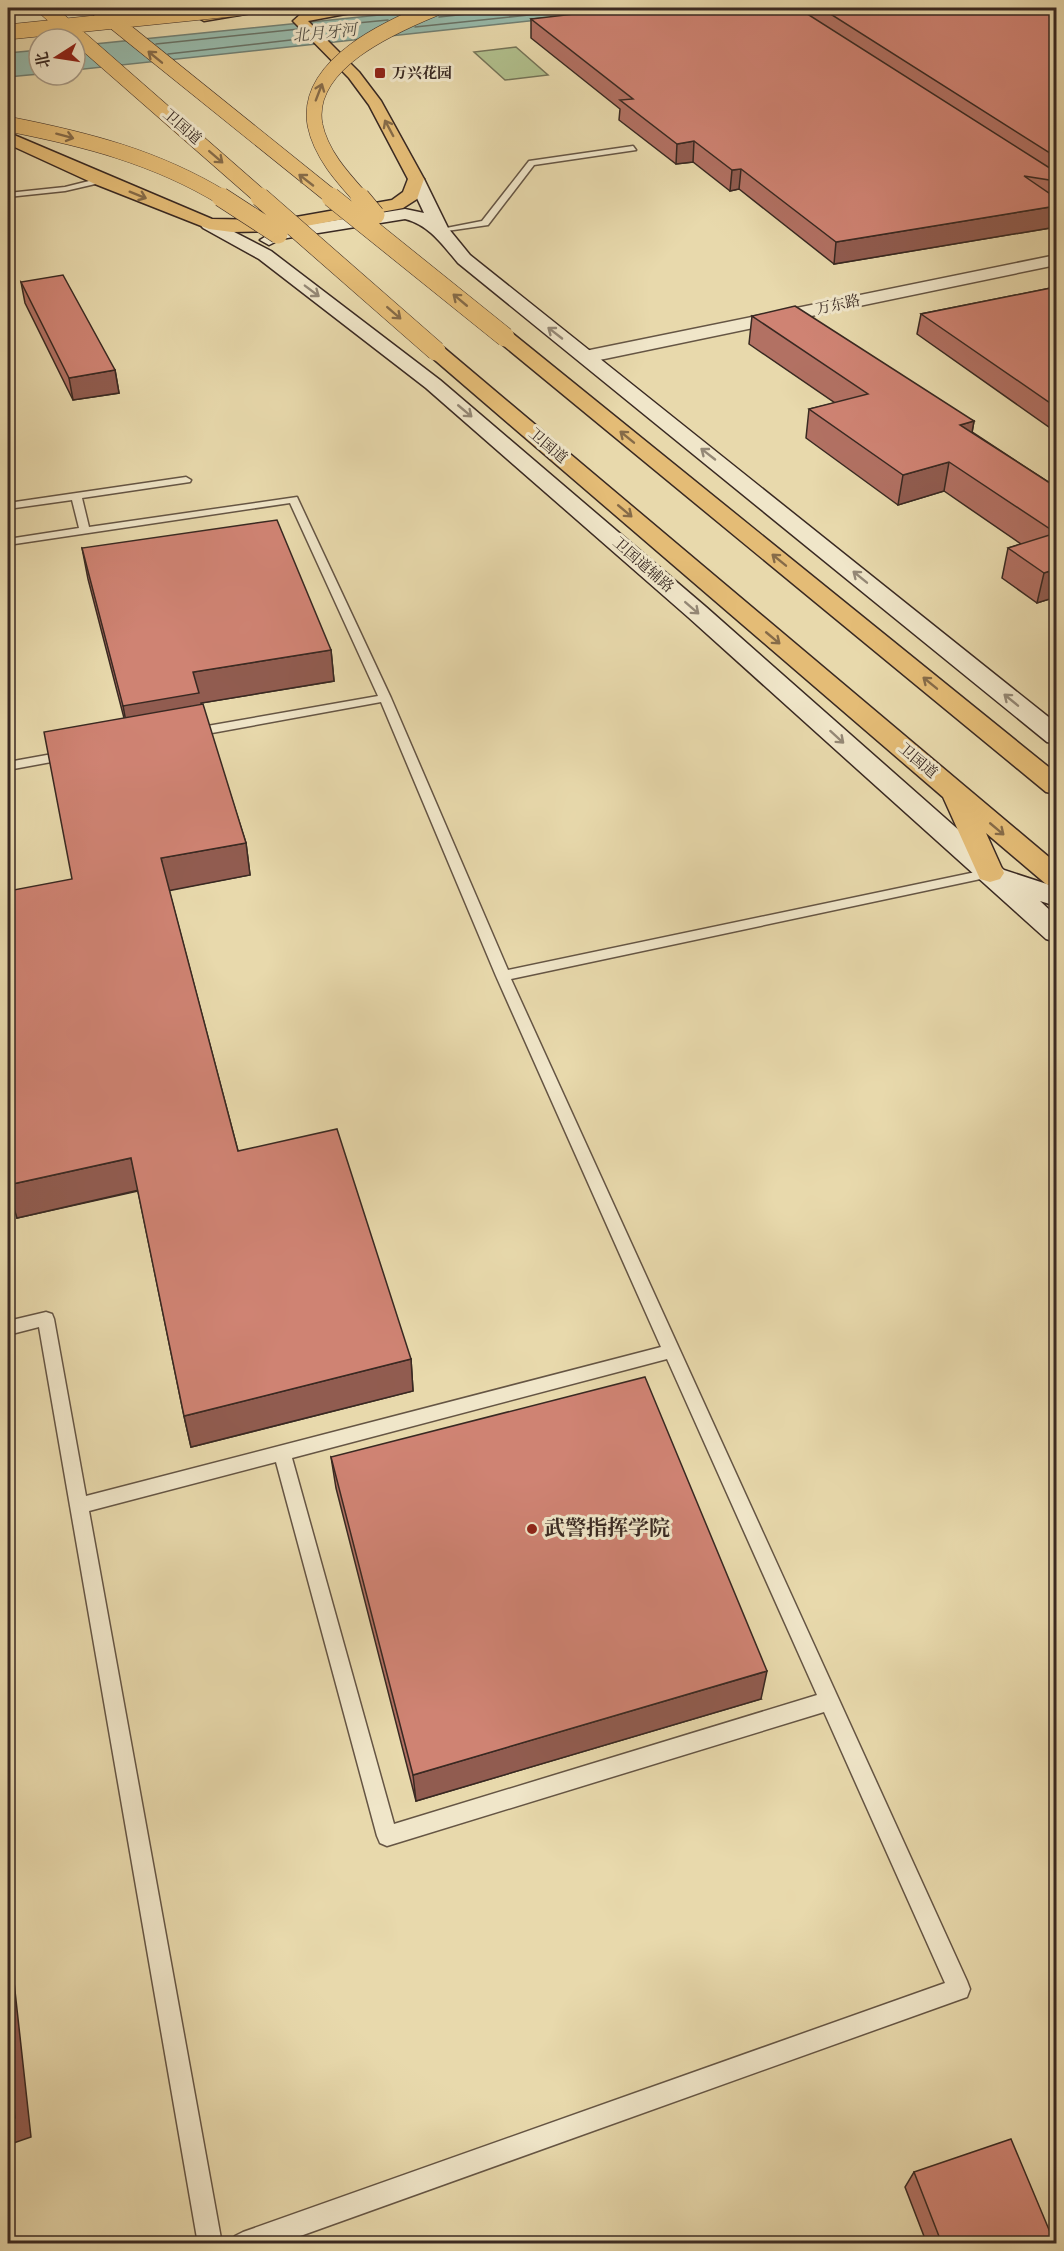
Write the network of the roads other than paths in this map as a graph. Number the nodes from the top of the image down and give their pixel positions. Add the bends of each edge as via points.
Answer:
1 (41, 8) edge
2 (97, 8) edge
3 (155, 8) edge
4 (242, 8) edge
5 (257, 8) edge
6 (356, 8) edge
7 (436, 8) edge
8 (8, 22) edge
9 (8, 32) edge
10 (8, 39) edge
11 (8, 124) edge
12 (8, 138) edge
13 (633, 147) dead end
14 (416, 179) junction
15 (100, 180) junction
16 (8, 195) edge
17 (209, 224) junction
18 (440, 230) junction
19 (401, 250) junction
20 (265, 255) junction
21 (1056, 260) edge
22 (367, 290) junction
23 (585, 357) junction
24 (186, 480) dead end
25 (76, 496) junction
26 (8, 506) edge
27 (85, 530) junction
28 (8, 542) edge
29 (385, 698) junction
30 (182, 734) edge
31 (1056, 736) edge
32 (77, 753) edge
33 (8, 766) edge
34 (1056, 786) edge
35 (952, 791) junction
36 (990, 873) junction
37 (1056, 878) edge
38 (1056, 897) edge
39 (1056, 933) edge
40 (503, 976) junction
41 (8, 1328) edge
42 (672, 1351) junction
43 (282, 1453) junction
44 (79, 1506) junction
45 (830, 1701) junction
46 (210, 2244) edge
47 (243, 2244) edge

1 -> 22 main road, 卫国道, bridge
19 -> 2 main road, bridge via 285,163
3 - 8 main road, bridge
4 - 9 main road, bridge
5 - 10 main road, bridge via 196,19
14 -> 6 main road via 376,104 354,75 300,21 308,15
19 -> 7 main road, bridge via 322,148 314,117 315,103 324,80 350,54 375,35
11 -> 22 main road, bridge via 110,148 162,166 218,195
12 - 15 main road
13 - 18 lane via 532,162 485,223
14 - 17 main road via 411,195 397,204 261,228
14 - 18 main road
15 - 16 lane via 64,189
15 -> 17 main road
17 - 20 main road, 卫国道辅路
18 - 20 main road via 421,218 405,214 276,235 267,242
23 -> 18 main road via 464,259
34 -> 19 main road, bridge
20 -> 36 main road, 卫国道辅路 via 433,384 514,453
21 - 23 main road, 万东路
22 -> 35 main road, 卫国道, bridge
31 -> 23 main road
24 - 25 lane
25 - 26 lane
25 - 27 lane
27 - 28 lane
27 - 29 lane via 293,499
29 - 30 lane
29 - 40 lane
32 - 33 lane
35 - 36 main road
35 -> 37 main road, 卫国道
36 - 38 main road
36 - 39 main road, 卫国道辅路
36 - 40 lane
40 - 42 lane
41 - 44 lane via 46,1319
42 - 43 lane
42 - 45 lane
43 - 44 lane
43 - 45 lane via 387,1836
44 - 46 lane
45 - 47 lane via 959,1989

